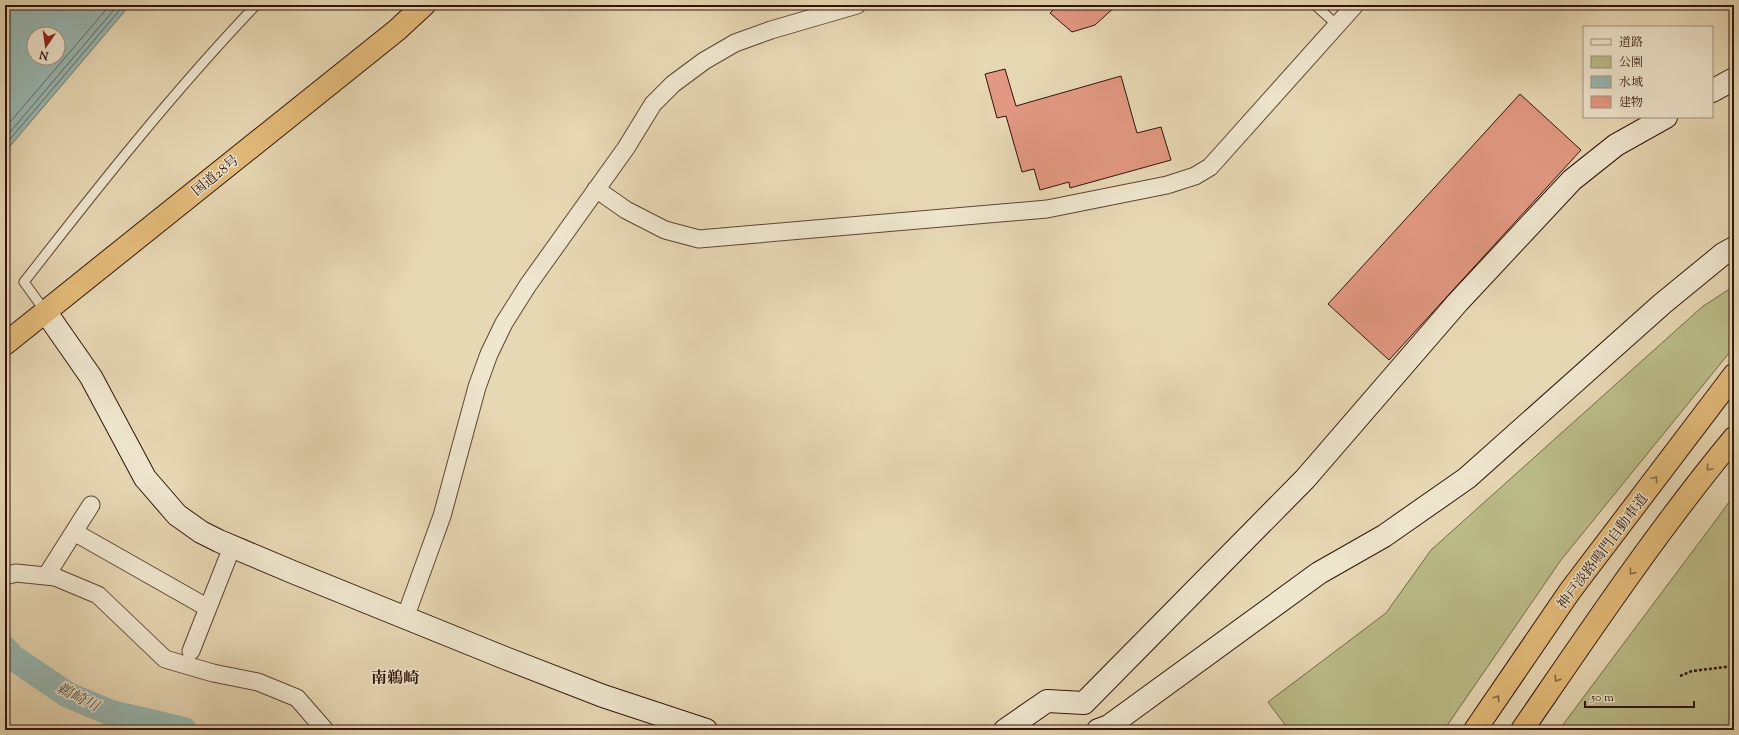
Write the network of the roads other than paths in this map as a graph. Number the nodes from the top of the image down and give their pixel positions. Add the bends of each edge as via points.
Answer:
1 (256, 5) edge
2 (424, 5) edge
3 (857, 5) edge
4 (1315, 5) edge
5 (1355, 5) edge
6 (1337, 24) junction
7 (1734, 79) edge
8 (1713, 90) edge
9 (1664, 118) edge
10 (596, 189) junction
11 (1734, 248) edge
12 (45, 311) junction
13 (5, 344) edge
14 (1734, 375) edge
15 (1734, 438) edge
16 (91, 505) dead end
17 (74, 532) junction
18 (232, 547) junction
19 (5, 576) edge
20 (46, 576) junction
21 (208, 608) junction
22 (404, 618) junction
23 (191, 651) dead end
24 (324, 730) edge
25 (706, 730) edge
26 (1005, 730) edge
27 (1098, 730) edge
28 (1475, 730) edge
29 (1522, 730) edge

1 - 12 lane via 224,38 117,163 24,282
2 - 12 highway, 国道28号 via 397,30
3 - 10 street via 735,43 704,61 673,84 653,104 626,148
4 - 6 lane
5 - 6 street
6 - 10 street via 1210,167 1195,176 1167,185 1048,209 699,239 665,230 626,210
7 - 8 street
9 - 26 street via 1616,145 1572,180 1458,302 1305,479 1084,703 1047,701
10 - 22 street via 528,285 504,323 489,354 477,387 442,516
11 - 27 street via 1723,254 1662,304 1467,478 1384,536 1319,572 1109,726
12 - 13 highway, 国道28号
12 - 18 street via 91,377 145,478 177,515 201,532
28 -> 14 highway, 神戸淡路鳴門自動車道 via 1570,591
15 -> 29 highway via 1601,614
16 - 17 street
17 - 20 street
17 - 21 street
18 - 21 street
18 - 22 street
19 - 20 street via 16,573
20 - 24 street via 55,577 98,596 165,659 212,673 258,682 297,698
21 - 23 street
22 - 25 street via 603,696

